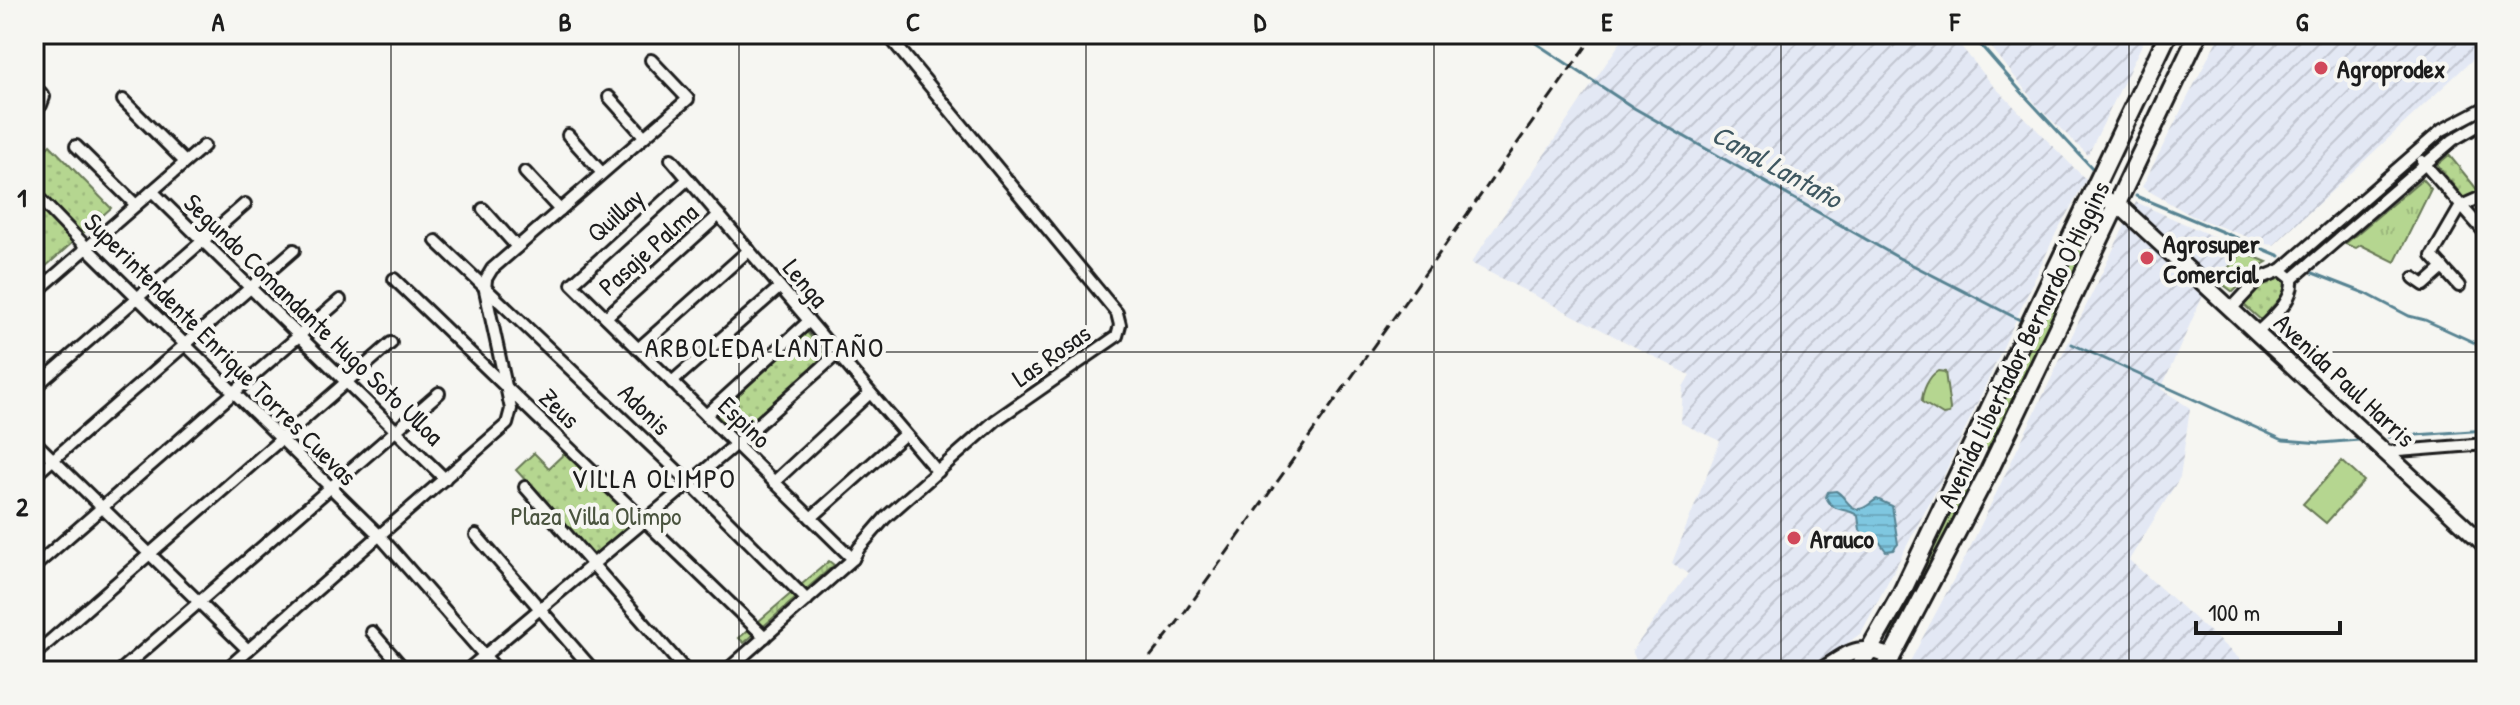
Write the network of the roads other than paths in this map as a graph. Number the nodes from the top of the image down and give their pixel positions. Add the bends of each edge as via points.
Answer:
1 (887, 34) edge
2 (2168, 34) edge
3 (2198, 34) edge
4 (651, 60) dead end
5 (34, 91) edge
6 (609, 97) dead end
7 (123, 100) dead end
8 (34, 107) edge
9 (2486, 107) edge
10 (2486, 121) edge
11 (568, 135) dead end
12 (644, 136) junction
13 (76, 146) dead end
14 (204, 146) dead end
15 (2415, 154) junction
16 (671, 159) dead end
17 (185, 162) junction
18 (2425, 165) junction
19 (525, 172) dead end
20 (602, 173) junction
21 (688, 179) junction
22 (152, 191) junction
23 (2094, 192) junction
24 (34, 193) edge
25 (2486, 195) edge
26 (2117, 203) junction
27 (245, 204) dead end
28 (136, 205) junction
29 (2461, 206) junction
30 (483, 209) dead end
31 (560, 210) junction
32 (719, 215) junction
33 (2486, 234) edge
34 (203, 241) junction
35 (436, 241) dead end
36 (517, 247) junction
37 (87, 248) junction
38 (294, 250) dead end
39 (749, 250) junction
40 (2443, 268) junction
41 (2281, 270) junction
42 (2414, 278) dead end
43 (394, 279) dead end
44 (2292, 279) junction
45 (572, 284) joint
46 (485, 285) junction
47 (2459, 286) dead end
48 (780, 287) junction
49 (251, 288) junction
50 (34, 294) edge
51 (137, 298) junction
52 (340, 300) dead end
53 (2232, 308) junction
54 (606, 317) junction
55 (809, 321) junction
56 (2258, 332) junction
57 (299, 335) junction
58 (391, 343) dead end
59 (185, 345) junction
60 (638, 349) junction
61 (837, 354) junction
62 (346, 382) junction
63 (672, 382) junction
64 (507, 387) junction
65 (34, 388) edge
66 (234, 392) junction
67 (439, 393) dead end
68 (870, 393) junction
69 (706, 415) junction
70 (396, 430) junction
71 (905, 434) junction
72 (281, 439) junction
73 (34, 441) edge
74 (736, 444) junction
75 (2486, 444) edge
76 (2386, 452) junction
77 (1966, 459) junction
78 (53, 460) junction
79 (1989, 471) junction
80 (938, 472) junction
81 (34, 476) edge
82 (445, 479) junction
83 (689, 482) junction
84 (774, 482) junction
85 (330, 487) junction
86 (525, 487) dead end
87 (102, 507) junction
88 (811, 518) junction
89 (644, 520) junction
90 (379, 535) junction
91 (476, 535) dead end
92 (2486, 546) edge
93 (150, 554) junction
94 (853, 559) junction
95 (592, 564) junction
96 (34, 567) edge
97 (807, 600) junction
98 (199, 602) junction
99 (540, 608) junction
100 (372, 632) dead end
101 (765, 637) junction
102 (1871, 648) junction
103 (248, 650) junction
104 (34, 655) edge
105 (484, 655) junction
106 (1888, 664) edge
107 (120, 671) edge
108 (224, 671) edge
109 (406, 671) edge
110 (466, 671) edge
111 (498, 671) edge
112 (594, 671) edge
113 (686, 671) edge
114 (726, 671) edge
115 (1821, 671) edge
116 (1857, 671) edge

1 - 80 street, Las Rosas via 1117,313 1120,325 1117,336 996,420
2 - 23 main road, Avenida Libertador Bernardo O'Higgins
3 - 26 main road, Avenida Libertador Bernardo O'Higgins
4 - 12 street via 688,99
5 - 8 street via 44,97
6 - 12 street
7 - 17 street
9 - 15 street via 2453,122
10 - 18 street
11 - 20 street
12 - 20 street
13 - 28 street
14 - 17 street
15 - 18 street
15 - 41 street
16 - 21 street, Lenga
17 - 22 street
18 - 29 street
18 - 44 street
19 - 31 street
20 - 31 street
21 - 32 street, Lenga
21 - 45 street, Quillay
22 - 28 street
22 - 34 street, Segundo Comandante Hugo Soto Ulloa
23 - 26 main road, Avenida Paul Harris
23 - 77 main road, Avenida Libertador Bernardo O'Higgins
24 - 37 street, Superintendente Enrique Torres Cuevas
25 - 29 street
26 - 53 main road, Avenida Paul Harris
26 - 79 main road, Avenida Libertador Bernardo O'Higgins
27 - 34 street
28 - 37 street
29 - 33 street
29 - 40 street via 2432,256
30 - 36 street
31 - 36 street
32 - 39 street, Lenga
32 - 54 street, Pasaje Palma
34 - 49 street, Segundo Comandante Hugo Soto Ulloa
34 - 51 street
35 - 46 street, Adonis
36 - 46 street via 492,269
37 - 50 street
37 - 51 street, Superintendente Enrique Torres Cuevas
38 - 49 street
39 - 48 street, Lenga
39 - 60 street
40 - 42 street via 2424,285
40 - 47 street
41 - 44 street
41 - 53 street via 2259,279
43 - 64 street, Zeus
44 - 56 street via 2285,304
45 - 54 street, Espino
46 - 64 street
46 - 83 street, Adonis
48 - 55 street, Lenga
48 - 63 street
49 - 57 street, Segundo Comandante Hugo Soto Ulloa
49 - 59 street
51 - 59 street, Superintendente Enrique Torres Cuevas
51 - 65 street
52 - 57 street
53 - 56 main road, Avenida Paul Harris
54 - 60 street, Espino
55 - 61 street, Lenga
55 - 69 street
56 - 76 main road, Avenida Paul Harris
57 - 62 street, Segundo Comandante Hugo Soto Ulloa
57 - 66 street
58 - 62 street
59 - 66 street, Superintendente Enrique Torres Cuevas
59 - 78 street
60 - 63 street, Espino
61 - 68 street, Lenga
61 - 74 street
62 - 70 street, Segundo Comandante Hugo Soto Ulloa
62 - 72 street
63 - 69 street, Espino
64 - 82 street via 507,424
64 - 89 street, Zeus
66 - 72 street, Superintendente Enrique Torres Cuevas
66 - 87 street
67 - 70 street
68 - 71 street, Lenga
68 - 84 street
69 - 74 street, Espino
70 - 82 street, Segundo Comandante Hugo Soto Ulloa
70 - 85 street
71 - 80 street, Lenga
71 - 88 street
72 - 85 street, Superintendente Enrique Torres Cuevas
72 - 93 street
73 - 78 street
74 - 83 street
74 - 84 street, Espino
75 - 76 street
76 - 92 main road, Avenida Paul Harris
77 - 79 main road
77 - 102 main road, Avenida Libertador Bernardo O'Higgins
78 - 81 street
78 - 87 street
79 - 106 main road, Avenida Libertador Bernardo O'Higgins
80 - 94 street, Las Rosas via 871,532
82 - 90 street
83 - 89 street
83 - 97 street, Adonis
84 - 88 street, Espino
85 - 90 street, Superintendente Enrique Torres Cuevas
85 - 98 street
86 - 95 street
87 - 93 street
87 - 96 street
88 - 94 street, Espino
89 - 95 street
89 - 101 street, Zeus
90 - 103 street
90 - 105 street, Superintendente Enrique Torres Cuevas
91 - 99 street
93 - 98 street
93 - 104 street
94 - 97 street, Las Rosas
95 - 99 street
95 - 113 street
97 - 101 street, Las Rosas
98 - 103 street
98 - 107 street
99 - 105 street
99 - 112 street
100 - 109 street
101 - 114 street, Las Rosas
102 - 106 main road
102 - 115 main road
102 - 116 main road, Avenida Libertador Bernardo O'Higgins
103 - 108 street
105 - 110 street
105 - 111 street, Superintendente Enrique Torres Cuevas

